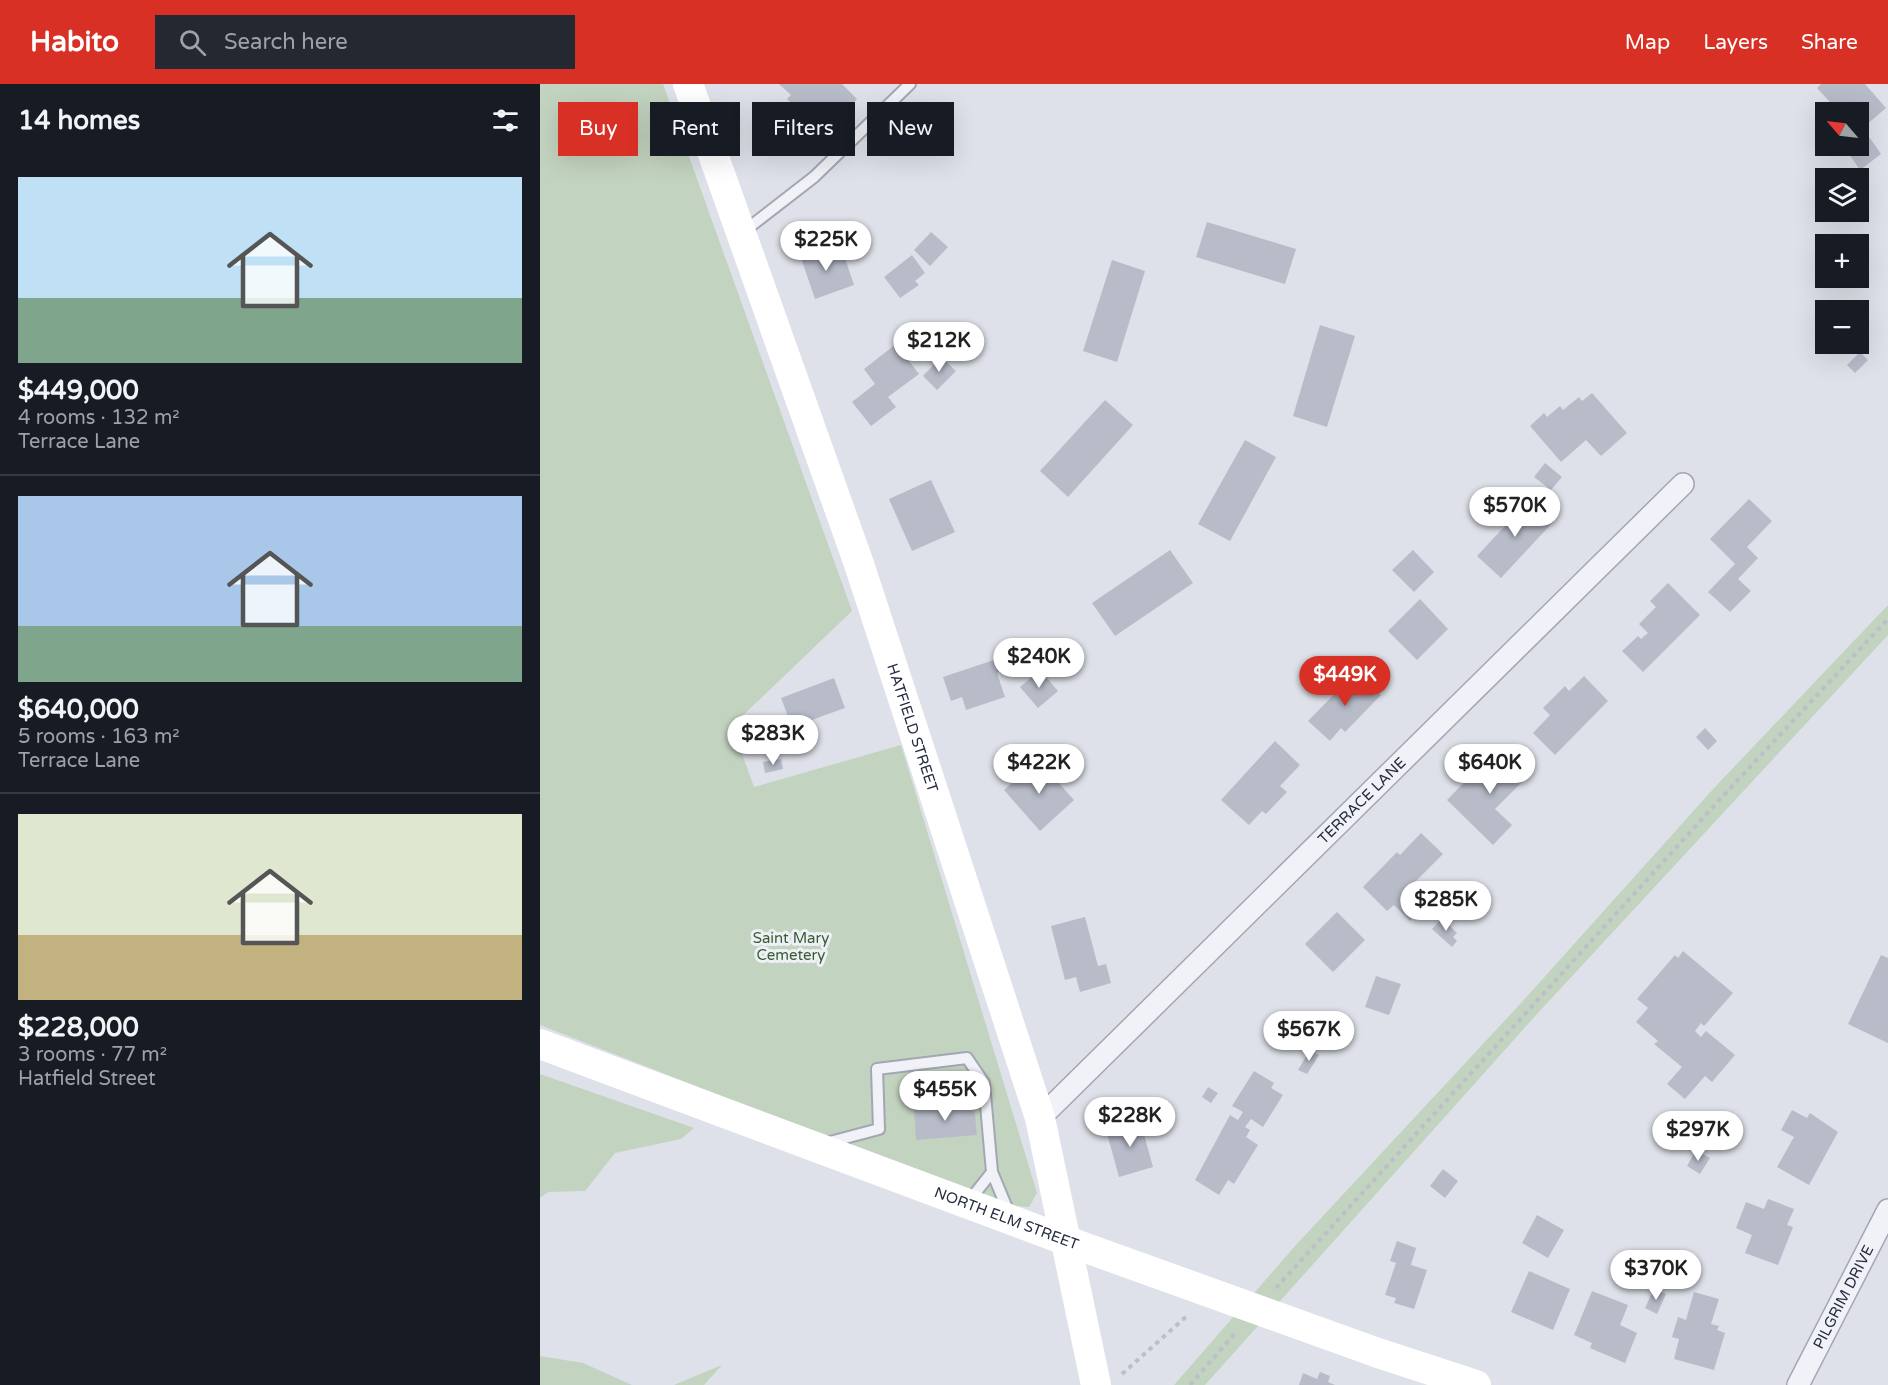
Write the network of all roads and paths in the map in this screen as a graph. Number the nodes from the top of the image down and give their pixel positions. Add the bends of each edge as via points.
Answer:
1 (688, 84) edge
2 (910, 84) edge
3 (741, 234) junction
4 (1683, 484) dead end
5 (1888, 619) edge
6 (540, 1044) edge
7 (1040, 1118) junction
8 (814, 1146) junction
9 (992, 1172) junction
10 (967, 1204) junction
11 (1888, 1210) edge
12 (1012, 1221) junction
13 (1064, 1240) junction
14 (1211, 1293) junction
15 (1271, 1293) dead end
16 (1242, 1326) dead end
17 (1108, 1381) edge
18 (1190, 1385) edge
19 (1476, 1385) edge
20 (1798, 1385) edge

1 - 3 street, HATFIELD STREET
2 - 3 lane via 814,177
3 - 7 street, HATFIELD STREET via 859,564
4 - 7 street, TERRACE LANE
5 - 15 path
6 - 8 street, NORTH ELM STREET
7 - 13 street, HATFIELD STREET
8 - 9 lane via 879,1129 877,1069 967,1058 984,1083
8 - 10 street, NORTH ELM STREET
9 - 10 lane
9 - 12 lane
10 - 12 street, NORTH ELM STREET
11 - 20 street, PILGRIM DRIVE
12 - 13 street, NORTH ELM STREET
13 - 14 street, NORTH ELM STREET
13 - 17 street, HATFIELD STREET
14 - 17 path
14 - 19 street, NORTH ELM STREET
16 - 18 path

